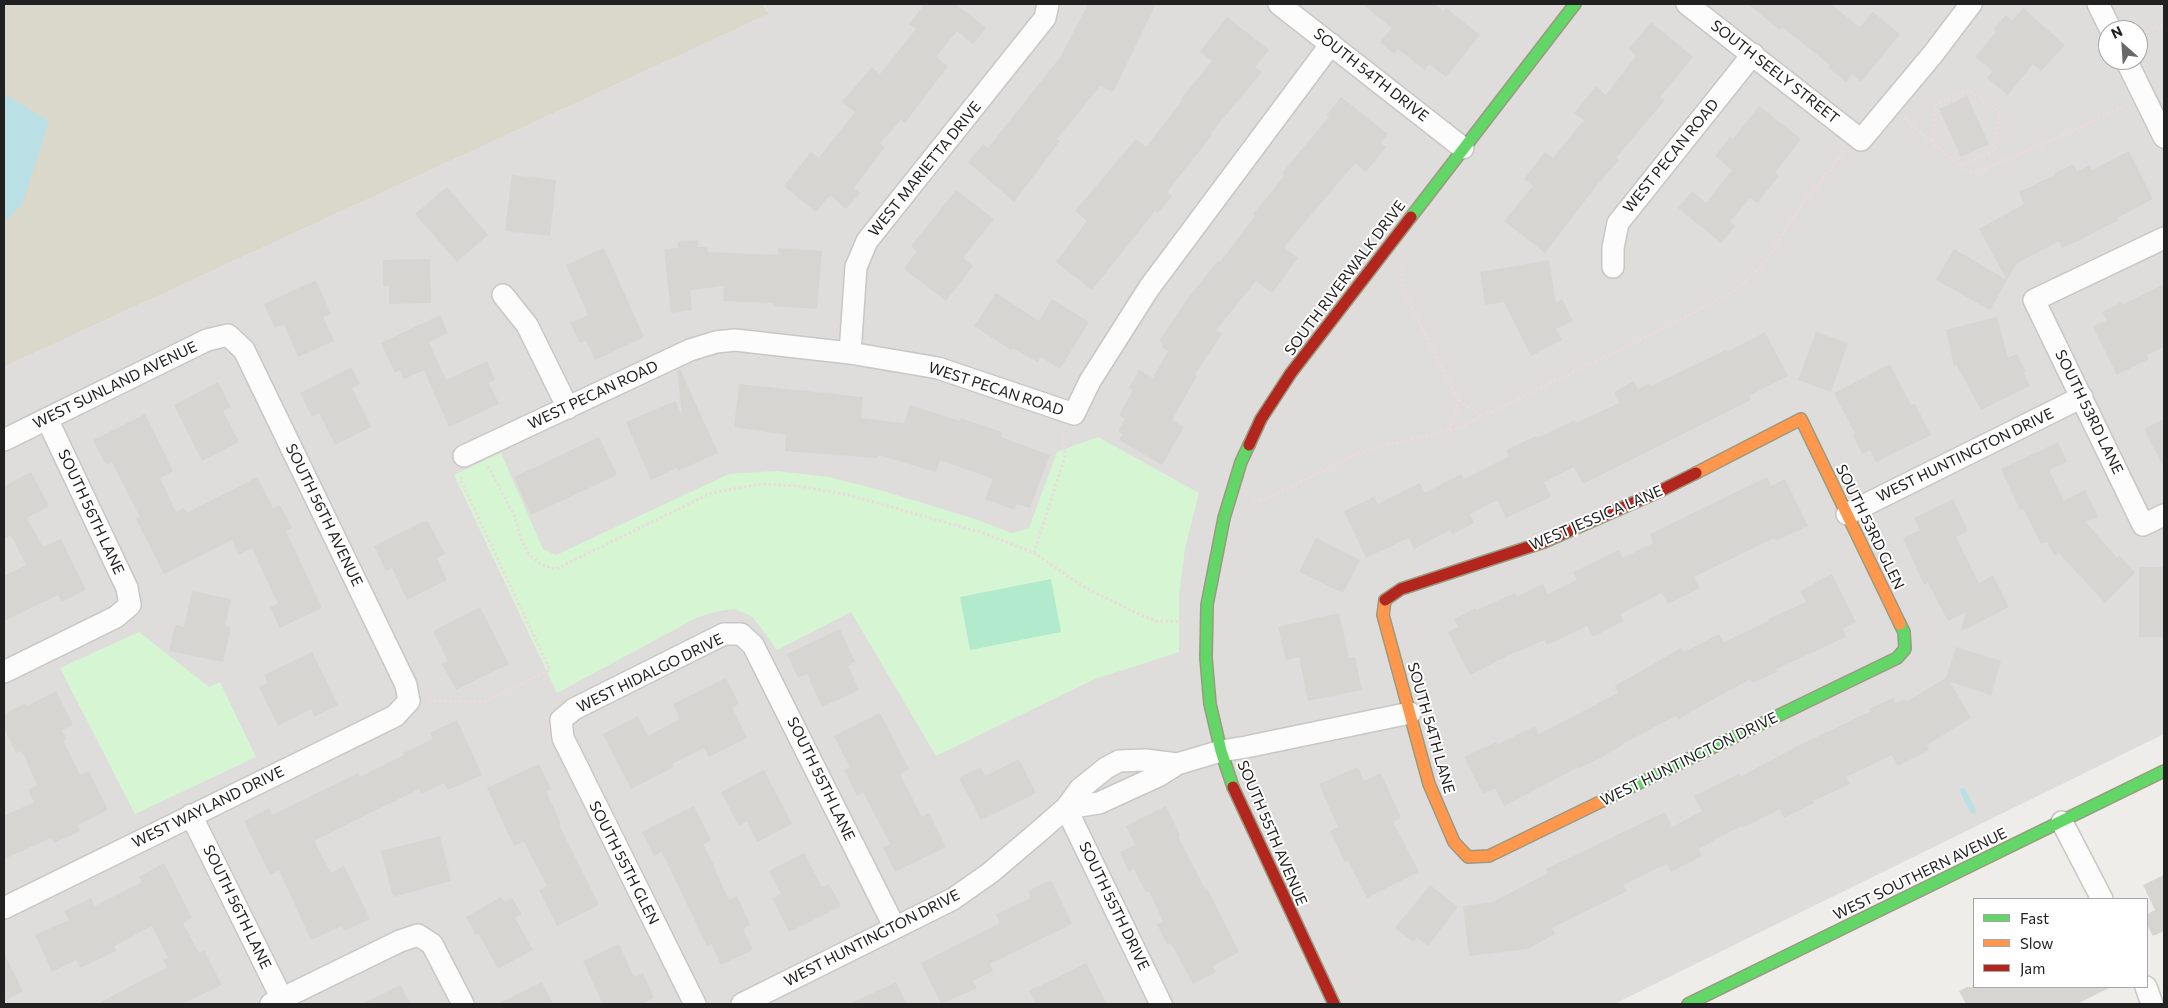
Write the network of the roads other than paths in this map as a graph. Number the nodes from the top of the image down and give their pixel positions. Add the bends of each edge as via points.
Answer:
1 (1048, 4) edge
2 (1279, 4) edge
3 (1575, 4) edge
4 (1688, 4) edge
5 (1971, 4) edge
6 (2098, 4) edge
7 (2106, 20) edge
8 (1331, 44) junction
9 (1753, 54) junction
10 (2131, 70) edge
11 (2164, 137) edge
12 (1463, 148) junction
13 (2164, 238) edge
14 (1613, 267) dead end
15 (503, 295) dead end
16 (228, 335) joint
17 (850, 353) junction
18 (2082, 397) junction
19 (568, 408) junction
20 (47, 419) junction
21 (1801, 419) joint
22 (4, 440) edge
23 (465, 465) road end
24 (1847, 514) junction
25 (2164, 515) edge
26 (1386, 600) joint
27 (1207, 605) joint
28 (741, 634) joint
29 (1904, 649) joint
30 (4, 672) edge
31 (409, 701) joint
32 (1410, 713) junction
33 (562, 720) joint
34 (1221, 751) junction
35 (1177, 764) junction
36 (1106, 768) junction
37 (2164, 771) edge
38 (1118, 794) junction
39 (1066, 808) junction
40 (192, 815) junction
41 (2062, 822) junction
42 (1468, 857) joint
43 (2101, 898) edge
44 (4, 908) edge
45 (895, 928) junction
46 (2146, 988) edge
47 (276, 1002) edge
48 (463, 1004) edge
49 (695, 1004) edge
50 (742, 1004) edge
51 (1161, 1004) edge
52 (1334, 1004) edge
53 (1688, 1004) edge
54 (2152, 1004) edge

1 - 17 street, WEST MARIETTA DRIVE via 1045,18 867,241 856,267
2 - 8 street, SOUTH 54TH DRIVE
3 - 12 street, SOUTH RIVERWALK DRIVE
4 - 9 street, SOUTH SEELY STREET
5 - 9 street, SOUTH SEELY STREET via 1890,106 1859,138
6 - 7 street
8 - 12 street, SOUTH 54TH DRIVE
8 - 17 street, WEST PECAN ROAD via 1149,288 1090,381 1074,414 938,368
9 - 14 street, WEST PECAN ROAD via 1618,223 1612,248
10 - 11 street
12 - 27 street, SOUTH RIVERWALK DRIVE via 1291,373 1261,419 1241,462 1226,510
13 - 18 street, SOUTH 53RD LANE via 2034,300
15 - 19 street via 527,325
16 - 20 street, WEST SUNLAND AVENUE via 207,340
16 - 31 street, SOUTH 56TH AVENUE via 244,350 406,685
17 - 19 street, WEST PECAN ROAD via 735,340 716,342 690,350
18 - 24 street, WEST HUNTINGTON DRIVE
18 - 25 street, SOUTH 53RD LANE via 2143,525
19 - 23 street, WEST PECAN ROAD
20 - 22 street, WEST SUNLAND AVENUE
20 - 30 street, SOUTH 56TH LANE via 127,588 130,605 116,617
21 - 24 street, SOUTH 53RD GLEN
21 - 26 street, WEST JESSICA LANE via 1658,492 1544,542 1401,590
24 - 29 street, SOUTH 53RD GLEN via 1904,632
26 - 32 street, SOUTH 54TH LANE via 1383,614
27 - 34 street, SOUTH 55TH AVENUE via 1206,658 1210,704
28 - 33 street, WEST HIDALGO DRIVE via 724,634 574,709
28 - 45 street, SOUTH 55TH LANE via 754,644
29 - 42 street, WEST HUNTINGTON DRIVE via 1897,658 1490,856
31 - 40 street, WEST WAYLAND DRIVE via 395,716
32 - 34 street, WEST HUNTINGTON DRIVE
32 - 42 street, SOUTH 54TH LANE via 1430,784 1454,842
33 - 49 street, SOUTH 55TH GLEN via 563,738
34 - 35 street, WEST HUNTINGTON DRIVE
34 - 52 street, SOUTH 55TH AVENUE via 1253,834
35 - 36 street, WEST HUNTINGTON DRIVE via 1119,761
35 - 38 street, WEST HUNTINGTON DRIVE
36 - 38 street
36 - 39 street, WEST HUNTINGTON DRIVE via 1080,789
37 - 41 street, WEST SOUTHERN AVENUE
38 - 39 street, WEST HUNTINGTON DRIVE via 1099,803
39 - 45 street, WEST HUNTINGTON DRIVE via 990,873 953,899
39 - 51 street, SOUTH 55TH DRIVE
40 - 44 street, WEST WAYLAND DRIVE
40 - 47 street, SOUTH 56TH LANE
41 - 43 street
41 - 53 street, WEST SOUTHERN AVENUE
45 - 50 street, WEST HUNTINGTON DRIVE
46 - 54 street
47 - 48 street via 418,935 432,944

